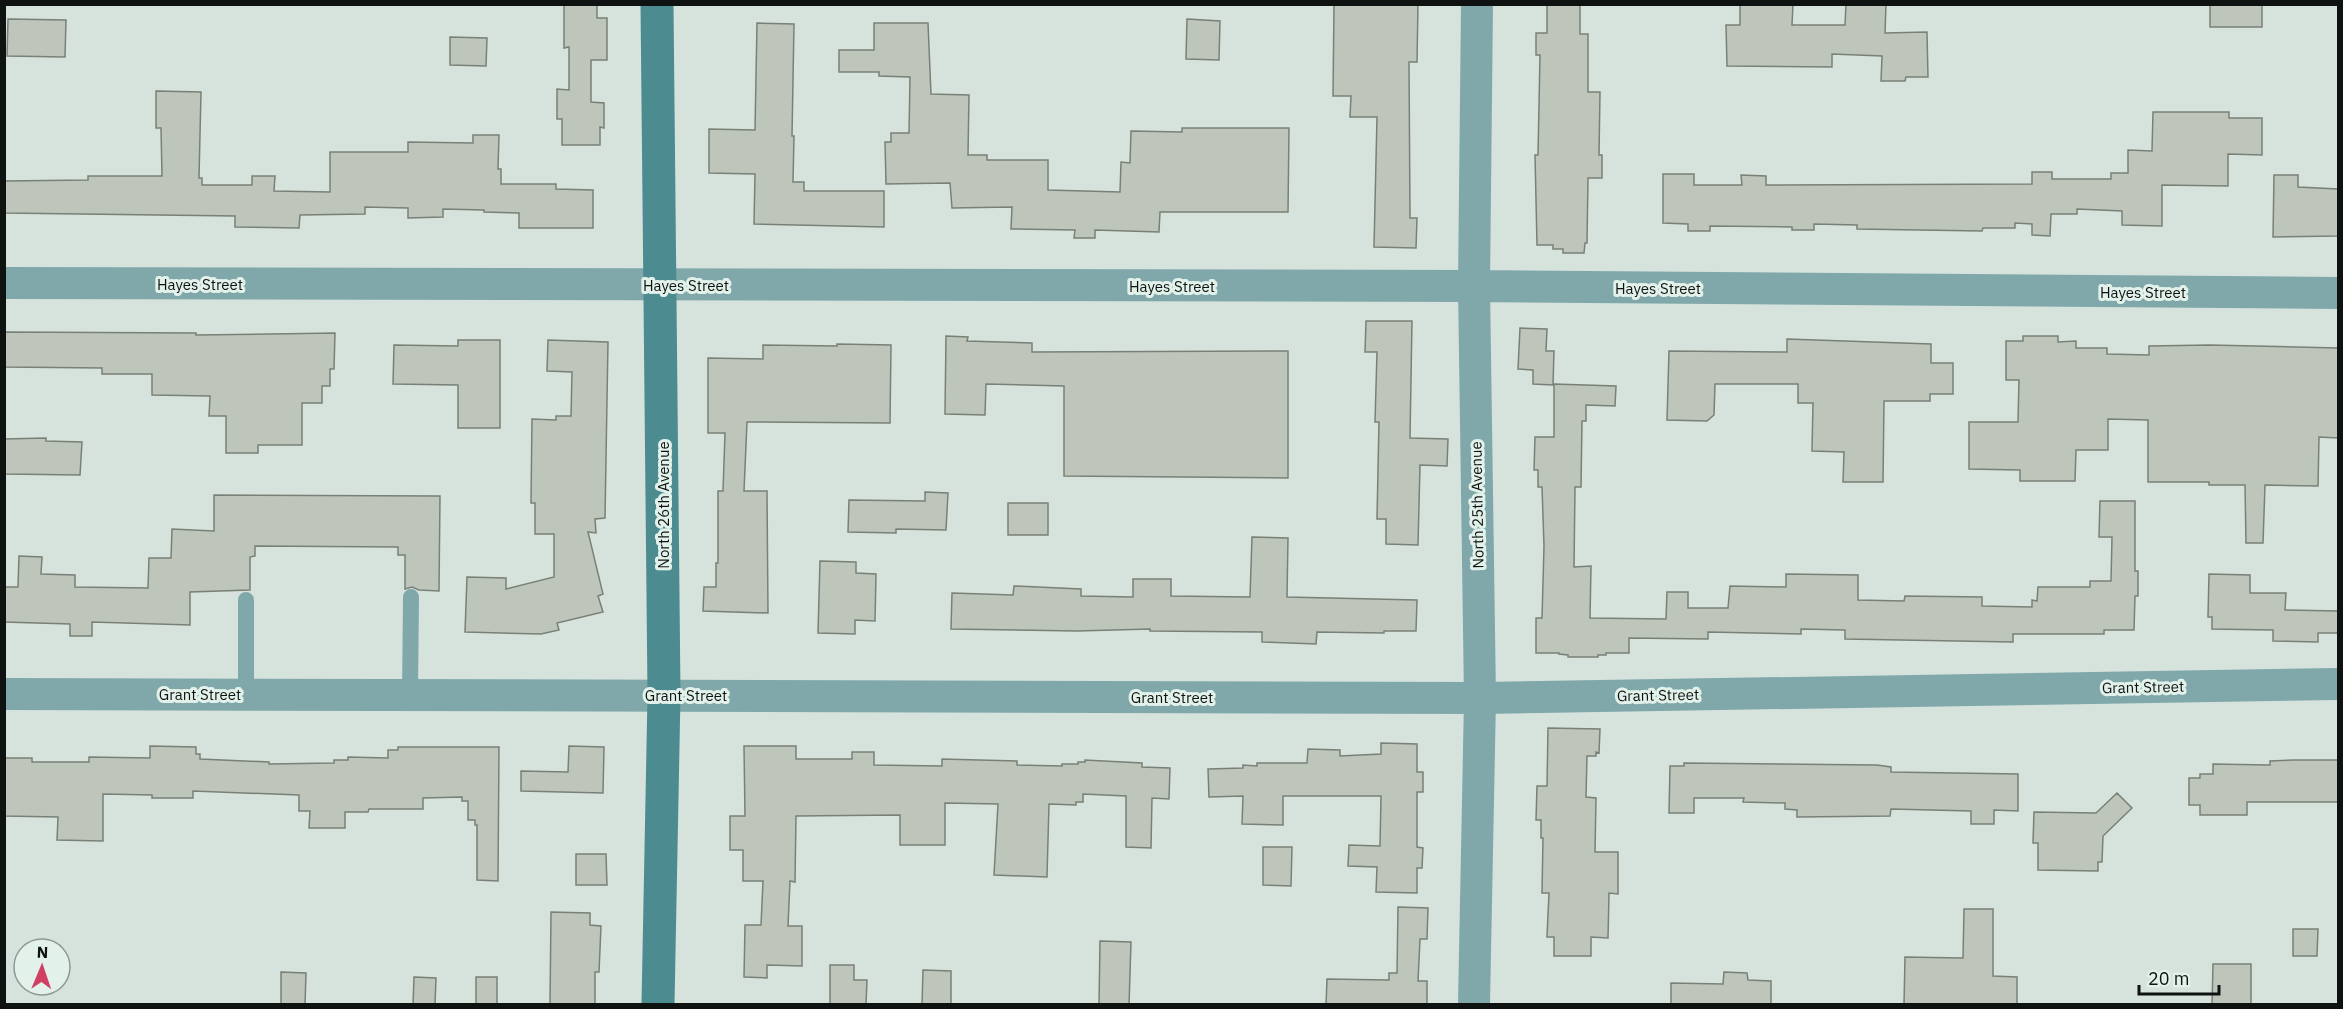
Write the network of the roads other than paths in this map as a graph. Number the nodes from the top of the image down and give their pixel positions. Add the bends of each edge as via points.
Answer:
1 (657, 4) edge
2 (1478, 4) edge
3 (4, 283) edge
4 (662, 285) junction
5 (1474, 286) junction
6 (2338, 293) edge
7 (411, 597) dead end
8 (246, 600) dead end
9 (2338, 684) edge
10 (4, 694) edge
11 (246, 694) junction
12 (410, 694) junction
13 (664, 695) junction
14 (1480, 698) junction
15 (658, 1005) edge
16 (1474, 1005) edge

1 - 4 street, North 26th Avenue
2 - 5 street, North 25th Avenue
3 - 4 street, Hayes Street
4 - 5 street, Hayes Street
4 - 13 street, North 26th Avenue
5 - 6 street, Hayes Street
5 - 14 street, North 25th Avenue
7 - 12 lane
8 - 11 lane
9 - 14 street, Grant Street
10 - 11 street, Grant Street
11 - 12 street, Grant Street
12 - 13 street, Grant Street
13 - 14 street, Grant Street
13 - 15 street, North 26th Avenue
14 - 16 street, North 25th Avenue

